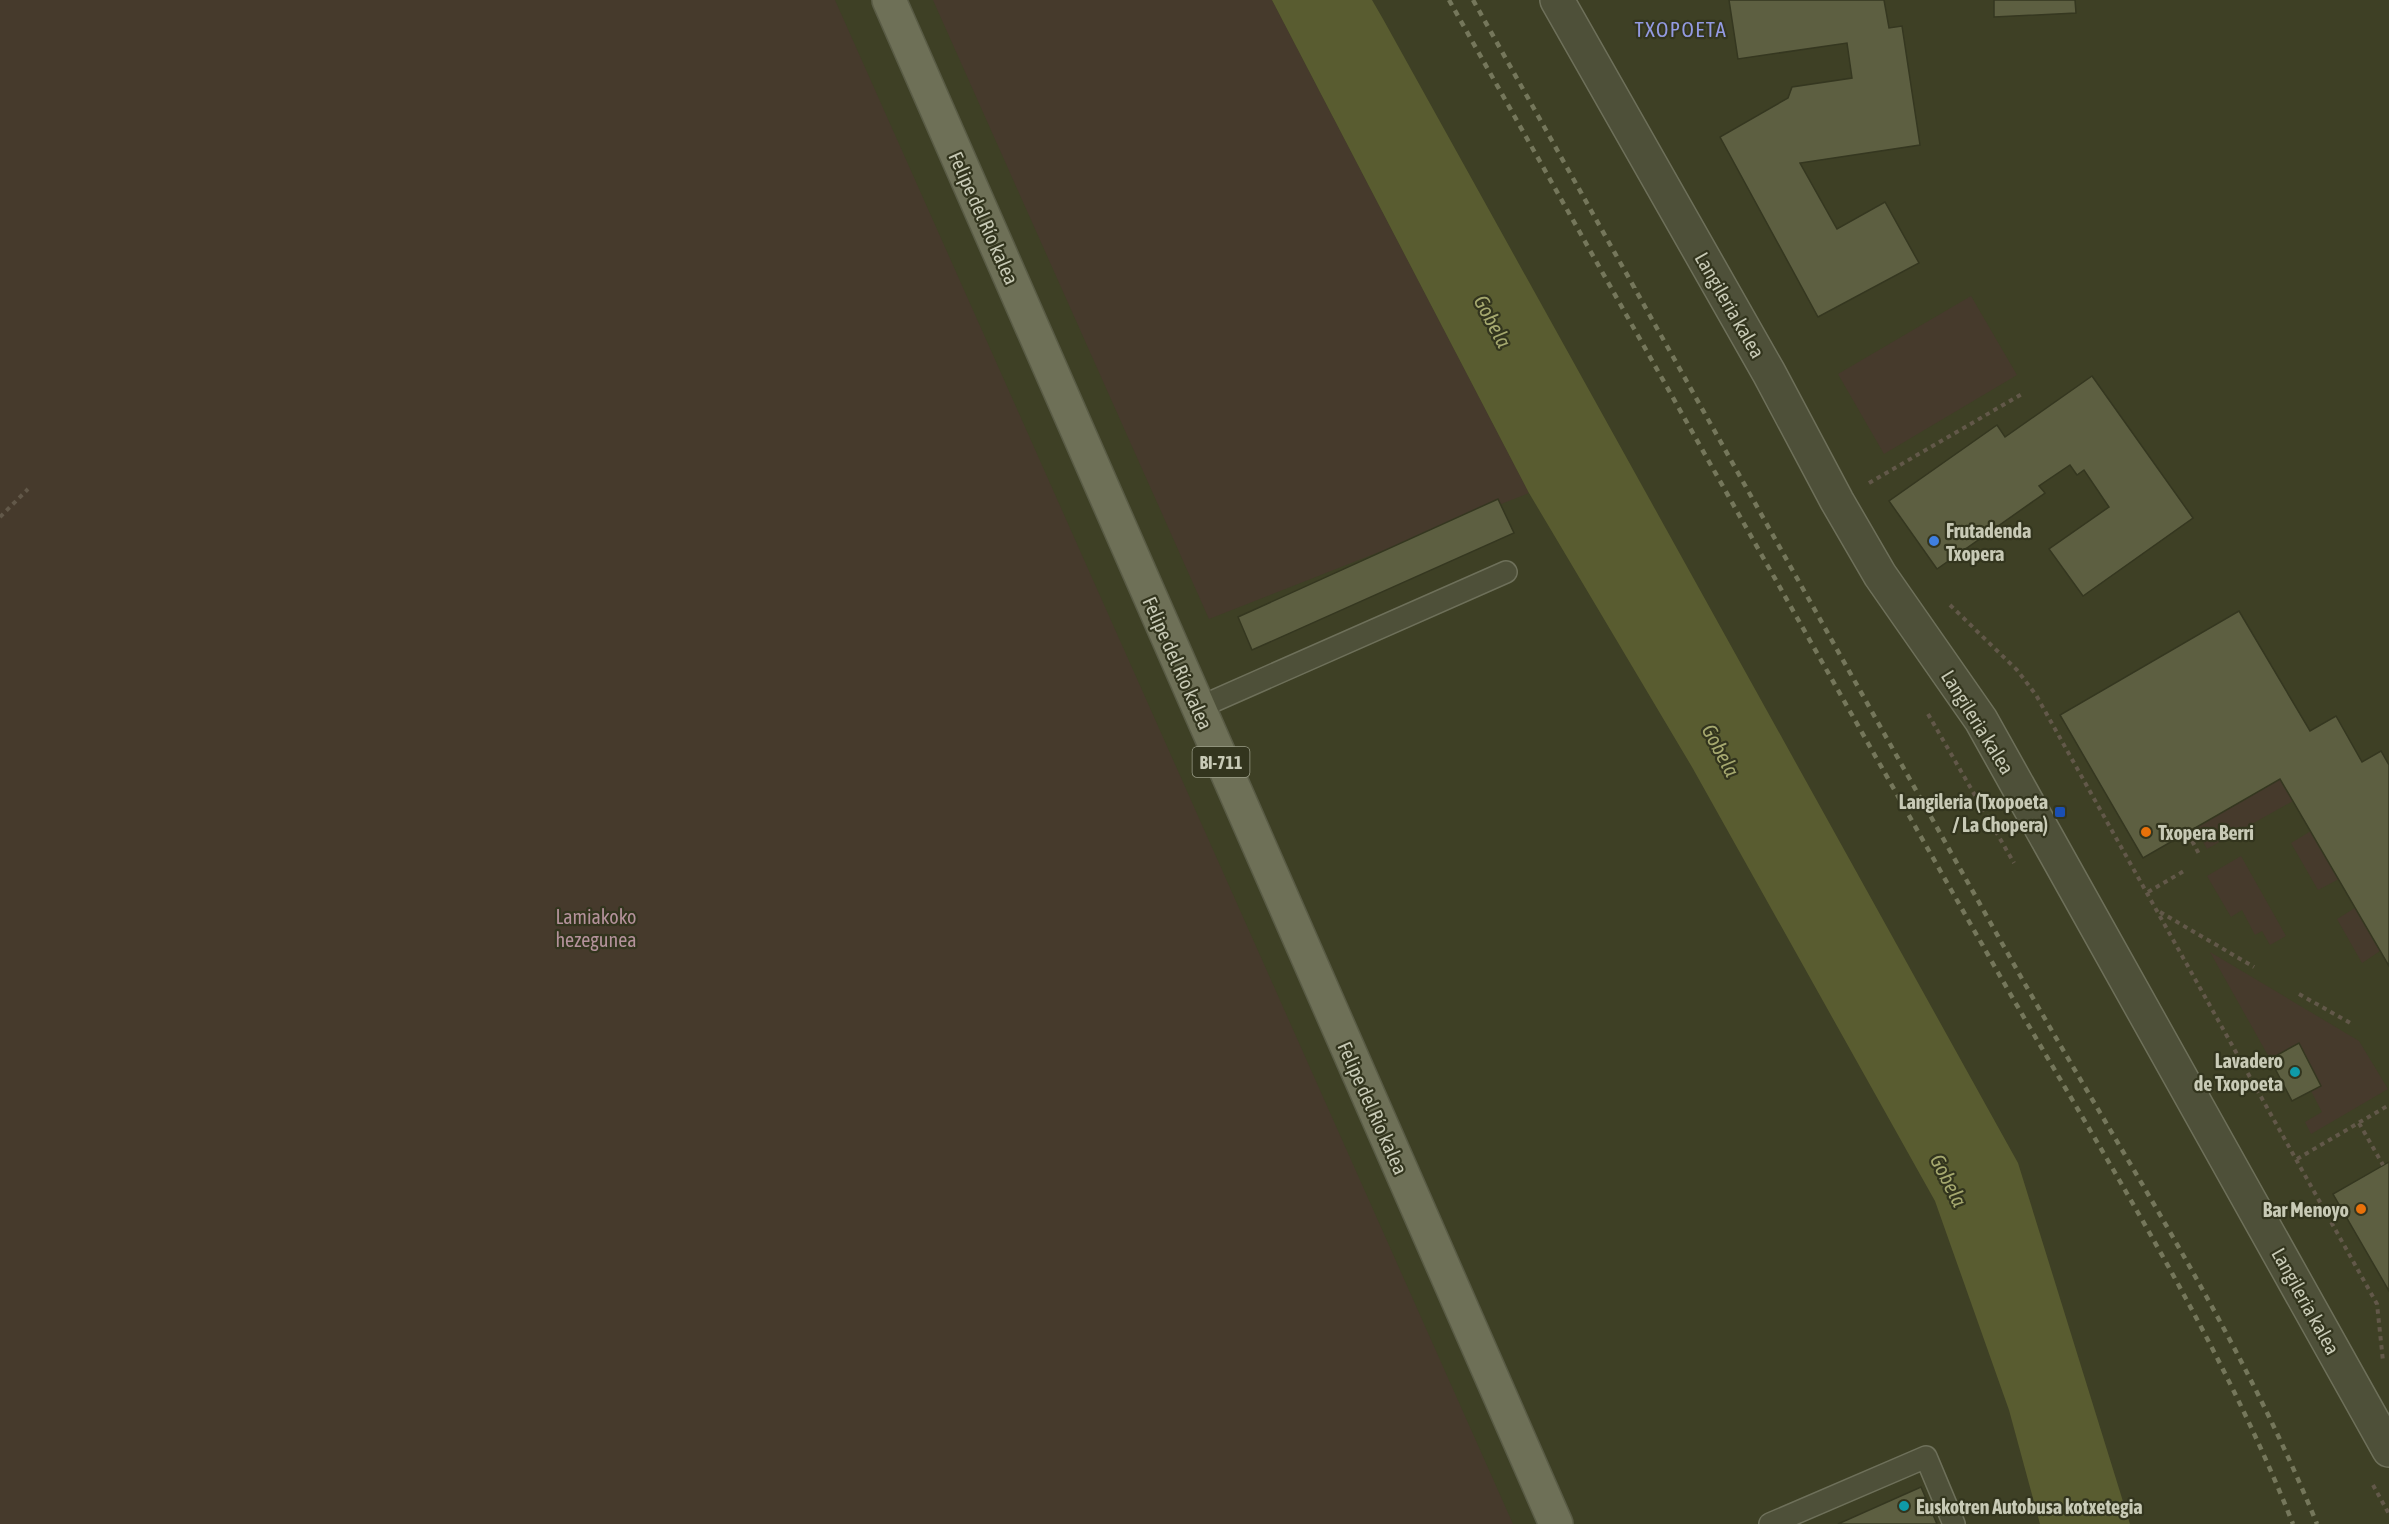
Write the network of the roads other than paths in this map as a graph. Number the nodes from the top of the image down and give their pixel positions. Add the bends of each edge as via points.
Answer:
1 (889, 0) edge
2 (1557, 0) edge
3 (1506, 572) dead end
4 (1198, 708) junction
5 (2389, 1450) edge
6 (1556, 1524) edge
7 (1770, 1524) edge
8 (1954, 1524) edge

1 - 4 main road, Felipe del Río kalea / BI-711
2 - 5 street, Langileria kalea via 1769,373 1836,501 1880,575 1981,720
3 - 4 lane
4 - 6 main road, Felipe del Río kalea / BI-711
7 - 8 lane via 1926,1457

